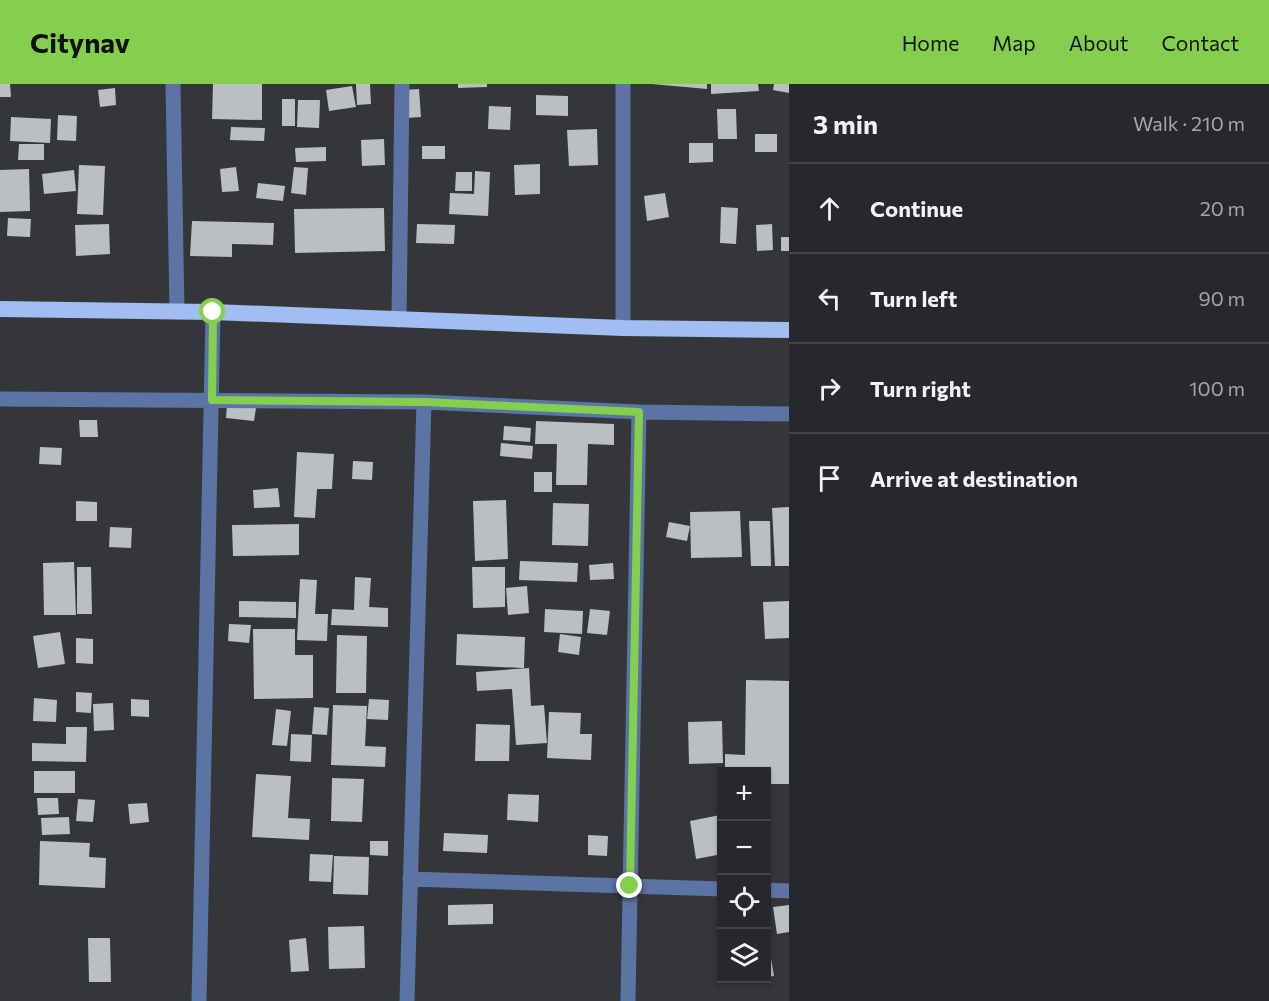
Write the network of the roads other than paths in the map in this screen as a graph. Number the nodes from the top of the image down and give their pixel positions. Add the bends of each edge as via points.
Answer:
1 (173, 84) edge
2 (402, 84) edge
3 (622, 84) edge
4 (0, 309) edge
5 (177, 312) junction
6 (213, 312) junction
7 (399, 320) junction
8 (623, 328) junction
9 (789, 330) edge
10 (0, 399) edge
11 (212, 400) junction
12 (424, 402) junction
13 (639, 412) junction
14 (789, 414) edge
15 (410, 879) junction
16 (630, 886) junction
17 (717, 889) edge
18 (771, 890) edge
19 (789, 891) edge
20 (199, 1001) edge
21 (407, 1001) edge
22 (628, 1001) edge

1 - 5 street
2 - 7 street
3 - 8 street
4 - 5 highway
5 - 6 highway
6 - 7 highway
6 - 11 street
7 - 8 highway
8 - 9 highway
10 - 11 street
11 - 12 street
11 - 20 street
12 - 13 street
12 - 15 street
13 - 14 street
13 - 16 street
15 - 16 street
15 - 21 street
16 - 17 street
16 - 22 street
18 - 19 street

